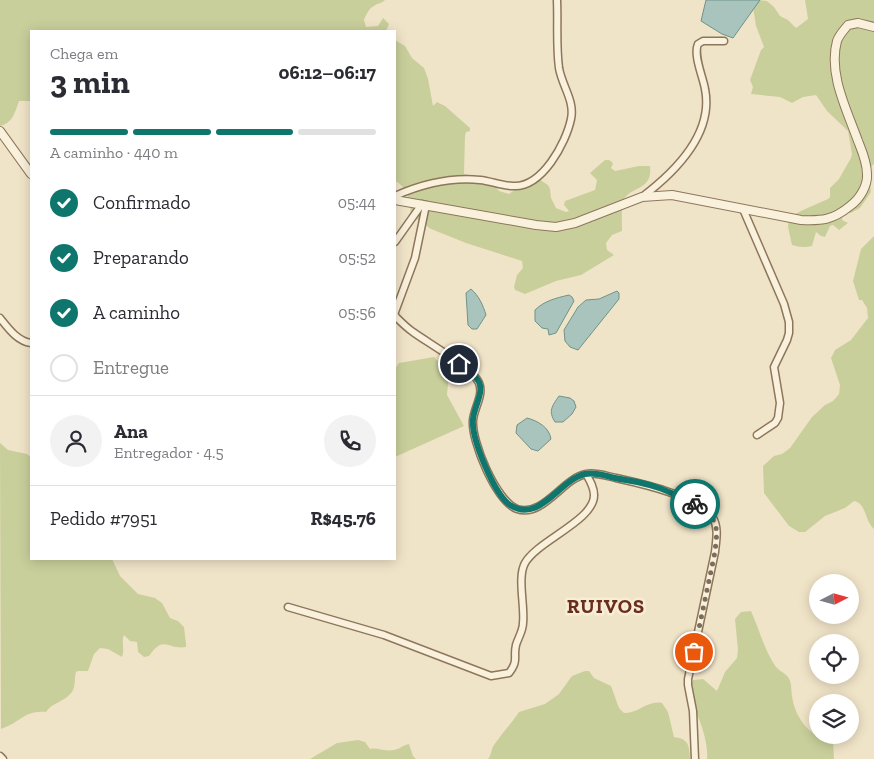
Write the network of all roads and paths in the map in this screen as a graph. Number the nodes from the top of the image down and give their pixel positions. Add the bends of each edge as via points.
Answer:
1 (557, 0) edge
2 (874, 26) edge
3 (724, 41) dead end
4 (0, 131) edge
5 (30, 173) edge
6 (396, 196) edge
7 (642, 197) junction
8 (396, 200) edge
9 (424, 204) junction
10 (743, 209) junction
11 (396, 241) edge
12 (396, 310) edge
13 (396, 317) edge
14 (0, 318) edge
15 (30, 343) edge
16 (758, 435) dead end
17 (586, 474) junction
18 (288, 607) dead end
19 (695, 759) edge

1 - 6 street via 559,69 571,102 571,119 561,147 547,168 532,181 519,186 458,180 429,184
2 - 10 street via 848,25 837,39 835,61 841,95 867,167 866,185 854,204 839,215 821,221
3 - 7 street via 698,44 696,52 706,92 702,128 666,178
4 - 5 street
7 - 9 street via 556,227
7 - 10 street via 672,195
8 - 9 street
9 - 11 street
9 - 12 street via 415,258
10 - 16 street via 789,322 787,340 774,367 780,403 778,418
13 - 17 street via 479,382 474,431 496,488 508,503 518,509 530,509
14 - 15 street via 13,334
17 - 18 street via 595,497 592,505 525,563 522,575 524,622 516,646 516,659 509,673 491,676 384,635
17 - 19 street via 655,486 696,504 713,519 717,531 715,552 688,679

